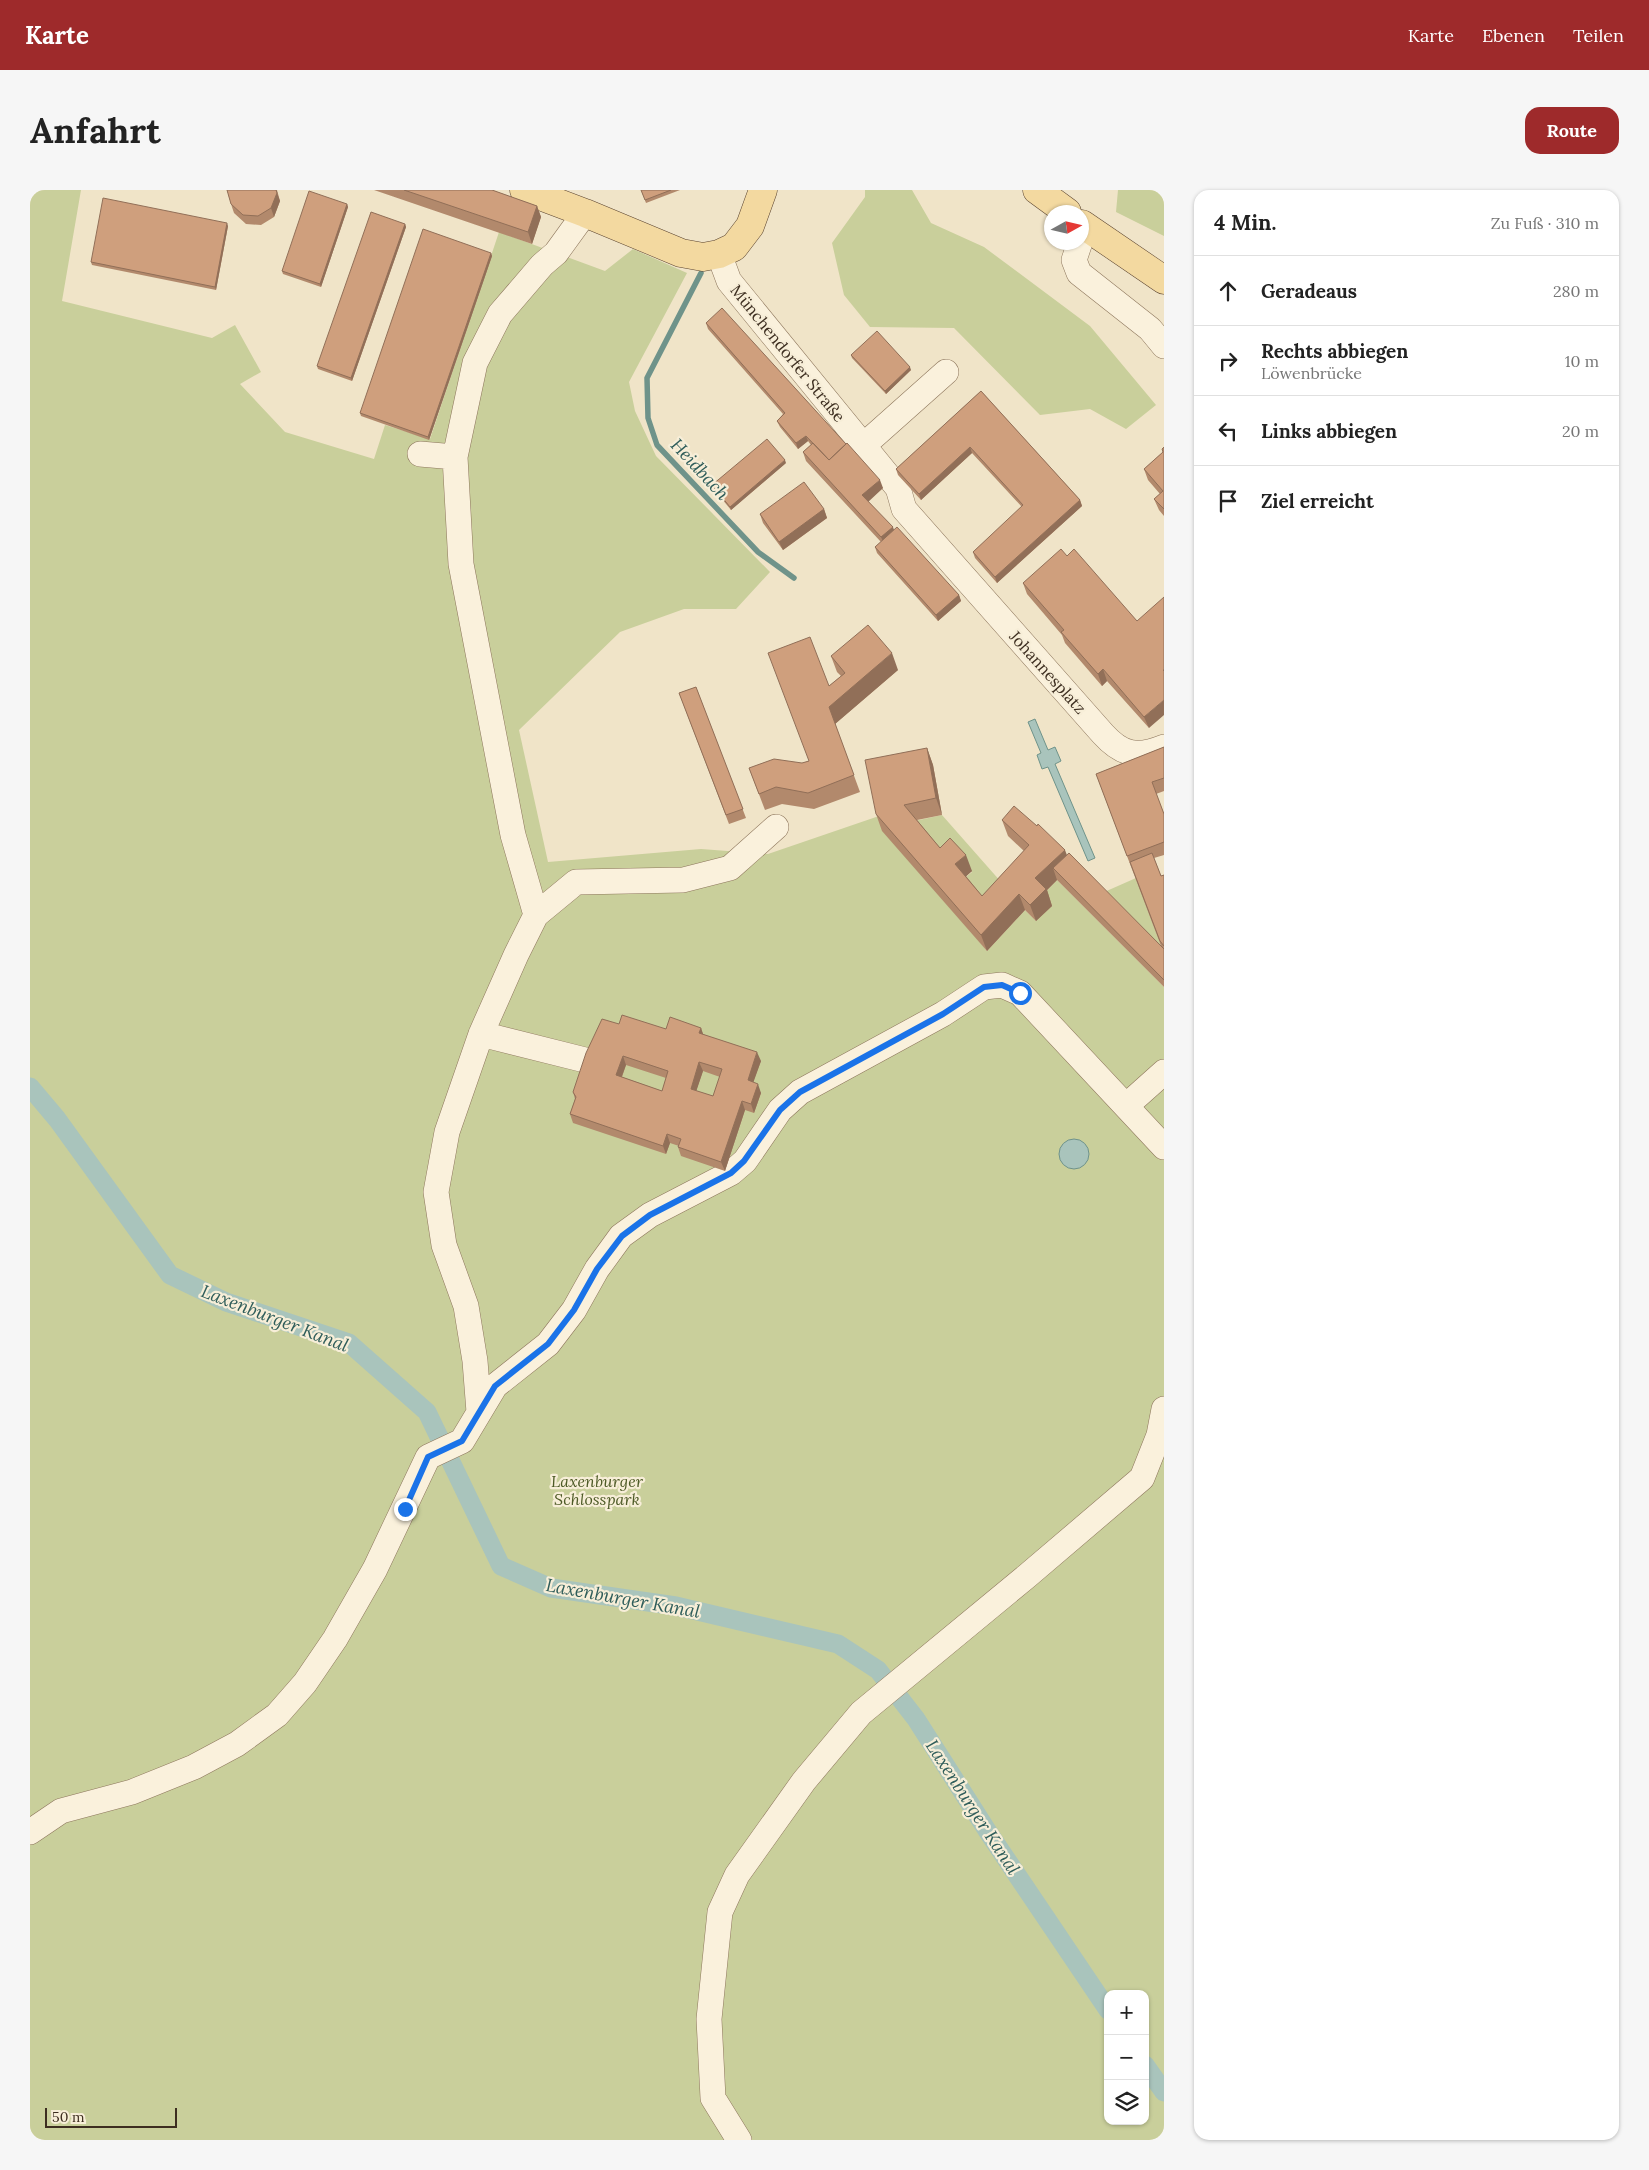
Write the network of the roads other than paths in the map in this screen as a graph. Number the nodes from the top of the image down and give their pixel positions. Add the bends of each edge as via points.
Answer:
1 (524, 190) edge
2 (763, 190) edge
3 (1037, 190) edge
4 (557, 196) edge
5 (1057, 205) edge
6 (585, 212) junction
7 (1089, 237) edge
8 (1077, 250) edge
9 (719, 254) junction
10 (1164, 280) edge
11 (1164, 346) edge
12 (946, 372) dead end
13 (864, 445) junction
14 (420, 454) dead end
15 (454, 457) junction
16 (993, 610) joint
17 (1164, 747) edge
18 (776, 827) dead end
19 (536, 915) junction
20 (481, 1034) junction
21 (590, 1062) edge
22 (1164, 1072) edge
23 (1126, 1106) junction
24 (1164, 1147) edge
25 (1164, 1409) edge
26 (479, 1412) junction
27 (30, 1832) edge
28 (739, 2140) edge

1 - 4 main road
2 - 9 main road via 750,226 734,248
3 - 5 main road
4 - 6 main road
6 - 9 main road via 680,253 703,257
6 - 15 street via 556,253 500,314 475,363
7 - 10 main road
8 - 11 street via 1074,260 1079,273 1150,329
9 - 13 street, Münchendorfer Straße via 729,282
12 - 13 street
13 - 16 street, Münchendorfer Straße via 898,488 904,509
14 - 15 street
15 - 19 street via 461,564 513,835
16 - 17 street, Johannesplatz via 1114,746 1140,754
18 - 19 street via 730,868 683,880 576,882
19 - 20 street
20 - 21 street
20 - 26 street via 447,1132 436,1192 444,1245 466,1306
22 - 23 street
23 - 24 street
23 - 26 street via 1020,993 1002,985 984,987 943,1014 800,1092 780,1110 744,1161 731,1173 650,1215 622,1236 548,1344 495,1386
25 - 28 street via 1159,1435 1142,1478 861,1713 804,1781 737,1875 720,1912 709,2019 713,2098
26 - 27 street via 462,1441 428,1457 375,1569 335,1639 305,1683 277,1715 236,1744 194,1767 132,1792 62,1811

